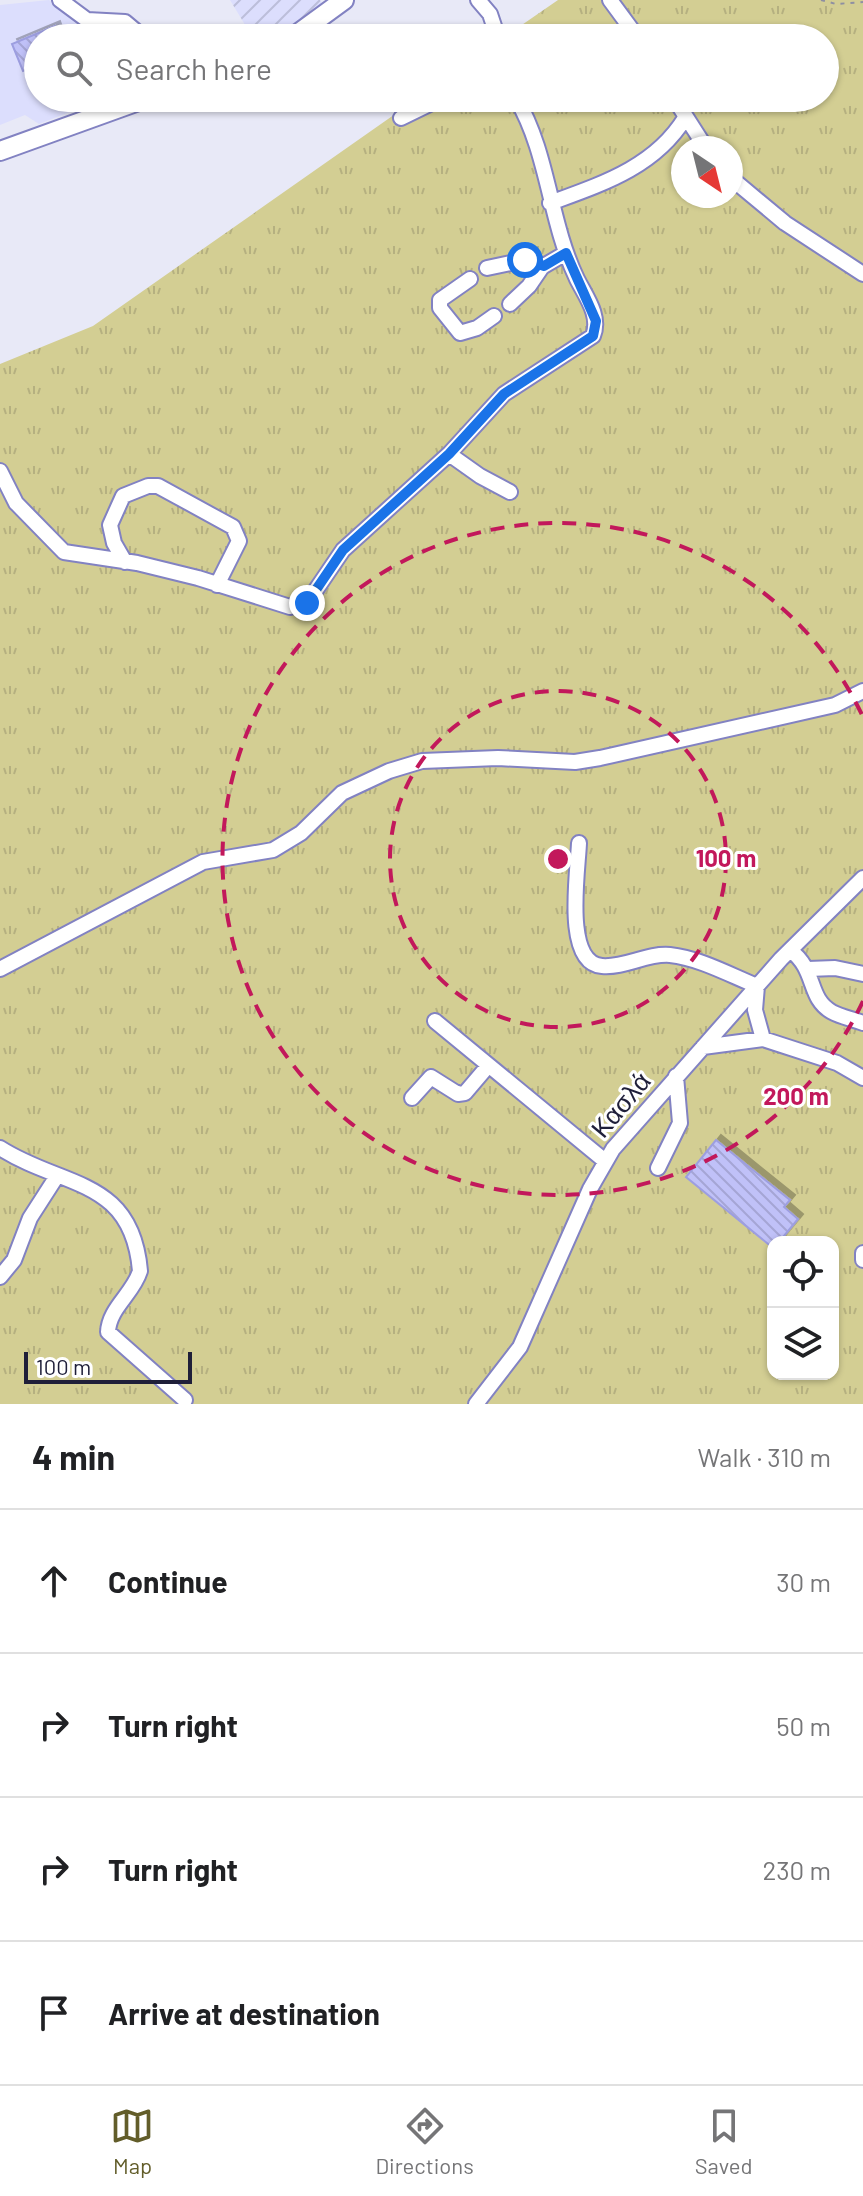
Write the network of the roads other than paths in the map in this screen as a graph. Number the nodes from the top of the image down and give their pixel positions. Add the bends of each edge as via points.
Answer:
1 (60, 0) edge
2 (344, 0) edge
3 (478, 0) edge
4 (610, 0) edge
5 (127, 24) edge
6 (311, 24) edge
7 (493, 24) edge
8 (628, 24) edge
9 (108, 112) edge
10 (413, 112) edge
11 (523, 112) edge
12 (682, 112) edge
13 (401, 118) dead end
14 (685, 118) junction
15 (698, 136) edge
16 (0, 151) edge
17 (743, 188) edge
18 (550, 203) junction
19 (566, 253) junction
20 (544, 266) junction
21 (487, 268) dead end
22 (863, 274) edge
23 (470, 279) dead end
24 (510, 304) dead end
25 (494, 316) dead end
26 (449, 454) junction
27 (0, 471) edge
28 (510, 492) dead end
29 (125, 562) junction
30 (217, 585) junction
31 (863, 691) edge
32 (579, 843) dead end
33 (863, 878) edge
34 (790, 950) junction
35 (0, 969) edge
36 (808, 969) junction
37 (863, 974) edge
38 (757, 986) junction
39 (435, 1021) dead end
40 (863, 1023) edge
41 (763, 1039) junction
42 (703, 1047) junction
43 (488, 1066) junction
44 (676, 1076) junction
45 (863, 1078) edge
46 (412, 1098) dead end
47 (0, 1148) edge
48 (605, 1161) junction
49 (658, 1168) dead end
50 (57, 1176) junction
51 (863, 1253) edge
52 (863, 1260) edge
53 (0, 1277) edge
54 (185, 1400) dead end
55 (476, 1404) edge

1 - 5 street via 87,20
2 - 6 main road
3 - 7 street
4 - 8 street
9 - 16 main road
10 - 13 street
11 - 18 street via 537,140
12 - 14 street
14 - 15 street
14 - 18 street via 649,159
17 - 22 street
18 - 19 street
19 - 20 street
19 - 26 street via 596,321 593,336 513,387
20 - 21 street via 525,260
20 - 24 street
23 - 25 street via 440,300 448,321 460,333
26 - 28 street
26 - 30 street via 343,550 307,603 290,607
27 - 29 street via 16,503 56,548 83,558
29 - 30 street
29 - 30 street via 110,534 115,511 123,496 136,488 158,486 238,534 235,553
31 - 35 street via 835,705 600,758 422,761 389,771 342,793 301,833 273,850 203,862
32 - 38 street via 576,938 585,959 611,966 666,955
33 - 34 street, Κασλά
34 - 36 street
34 - 38 street, Κασλά
36 - 37 street
36 - 40 street via 821,1003
38 - 41 street via 755,1010
38 - 42 street, Κασλά
39 - 43 street
41 - 42 street
41 - 45 street via 837,1063
42 - 44 street, Κασλά
43 - 46 street via 465,1093 431,1077
43 - 48 street
44 - 48 street, Κασλά
44 - 49 street via 680,1123
47 - 50 street
48 - 55 street, Κασλά via 520,1347
50 - 53 street
50 - 54 street via 100,1192 122,1215 140,1271 130,1294 111,1315 108,1332
51 - 52 street

